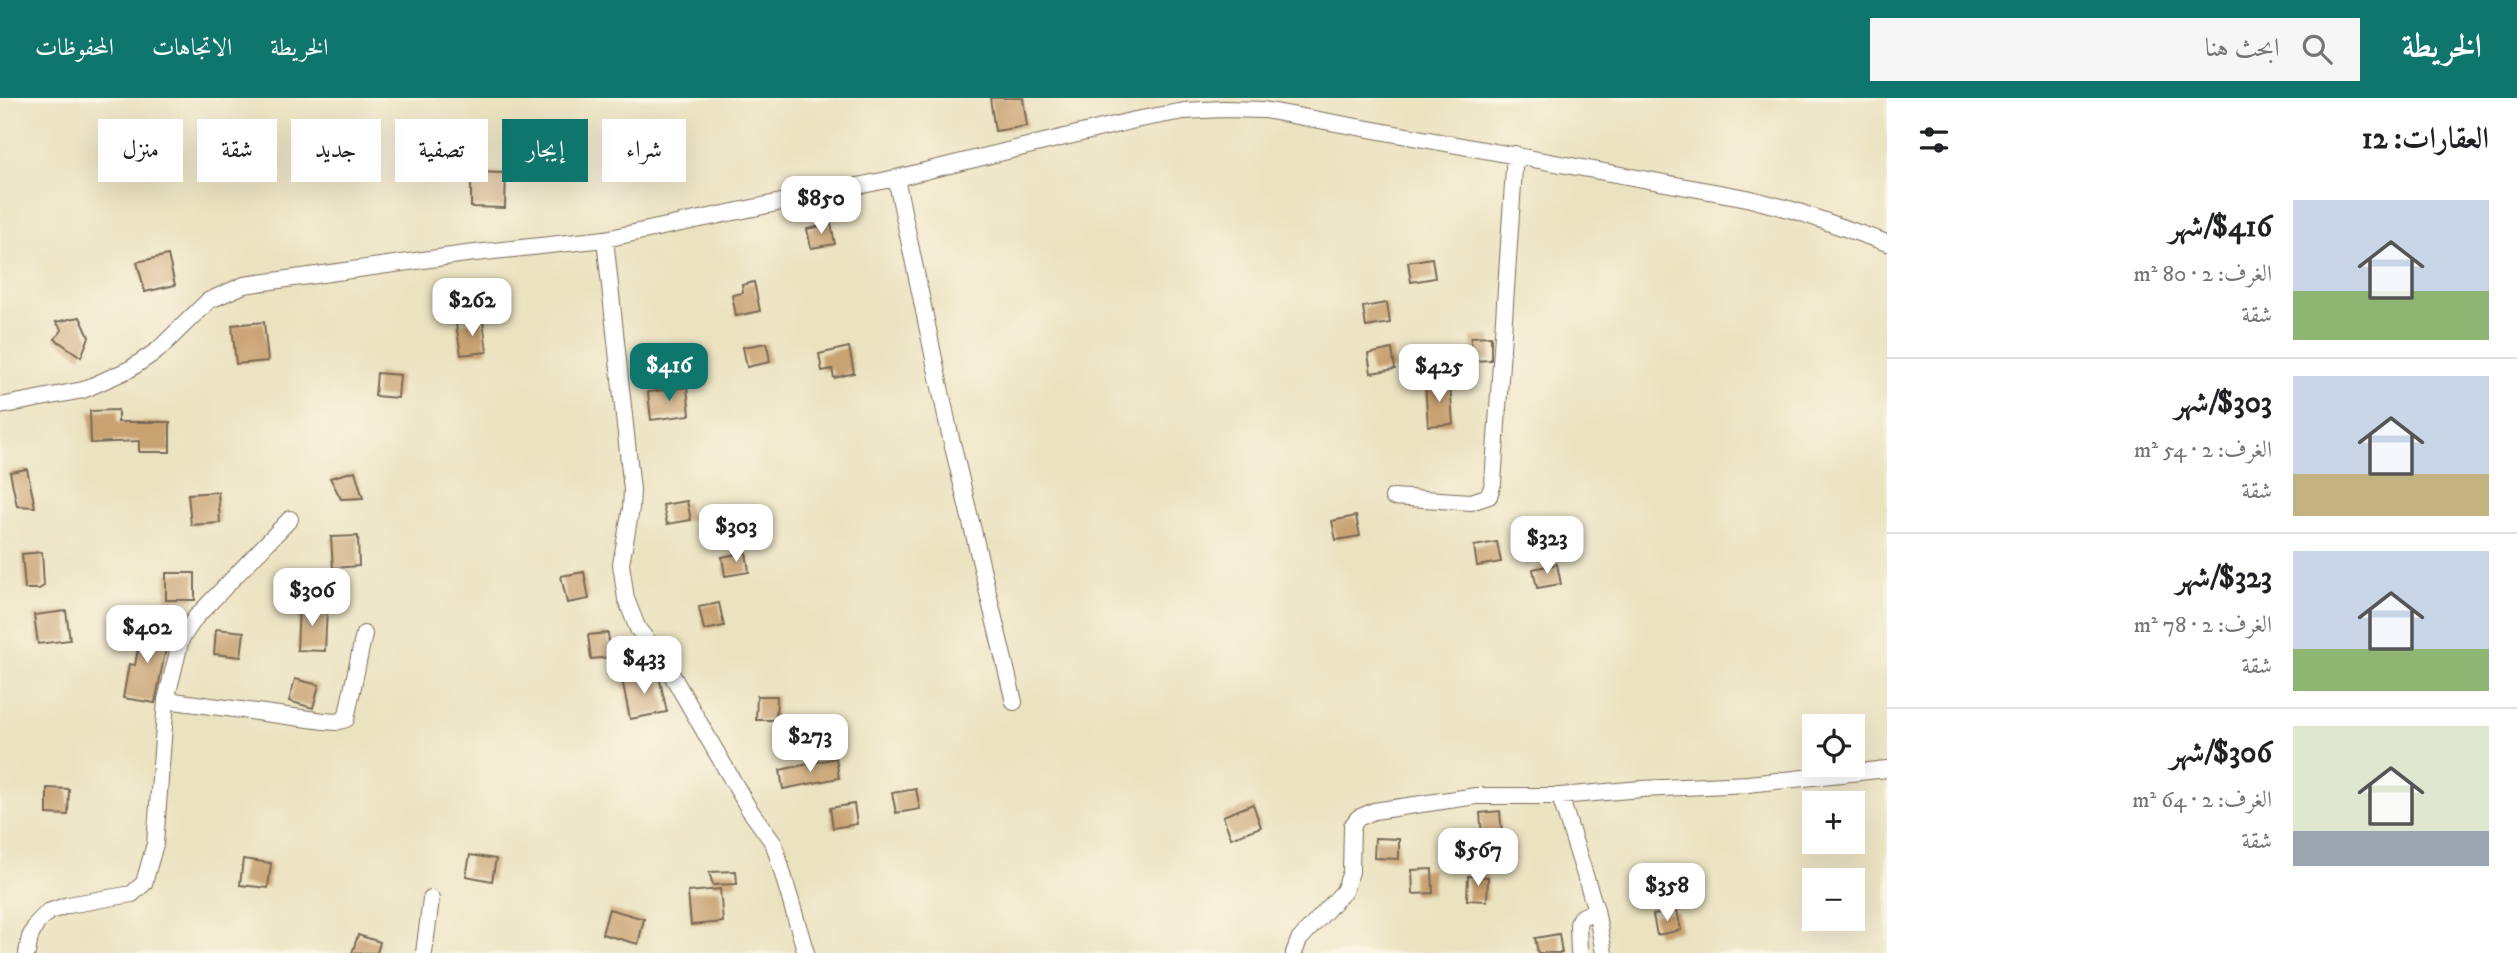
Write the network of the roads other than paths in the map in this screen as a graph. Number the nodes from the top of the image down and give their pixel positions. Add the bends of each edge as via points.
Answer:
1 (1280, 98) edge
2 (1264, 110) junction
3 (1515, 155) junction
4 (896, 178) junction
5 (605, 239) junction
6 (1887, 243) edge
7 (0, 406) edge
8 (1393, 497) dead end
9 (290, 519) dead end
10 (364, 634) dead end
11 (166, 699) junction
12 (1014, 702) dead end
13 (1887, 769) edge
14 (1560, 796) junction
15 (430, 899) dead end
16 (1595, 910) junction
17 (27, 953) edge
18 (424, 953) edge
19 (806, 953) edge
20 (1294, 953) edge
21 (1579, 953) edge
22 (1604, 953) edge

1 - 2 street
2 - 3 street
2 - 4 street via 1223,108 1160,116
3 - 6 street via 1746,198
3 - 8 street via 1489,496 1471,502
4 - 5 street
4 - 12 street via 949,430
5 - 7 street via 244,285 208,301 158,350 130,369 83,390
5 - 19 street via 632,490 621,564 626,598 638,629 665,663 774,844
9 - 11 street via 181,639
10 - 11 street via 346,719 324,721
11 - 17 street via 155,844 144,883 132,894 48,912 37,923
13 - 14 street via 1748,784
14 - 16 street
14 - 20 street via 1476,796 1399,806 1357,818 1352,826 1351,872 1344,891 1299,940
15 - 18 street
16 - 21 street via 1580,918
16 - 22 street

